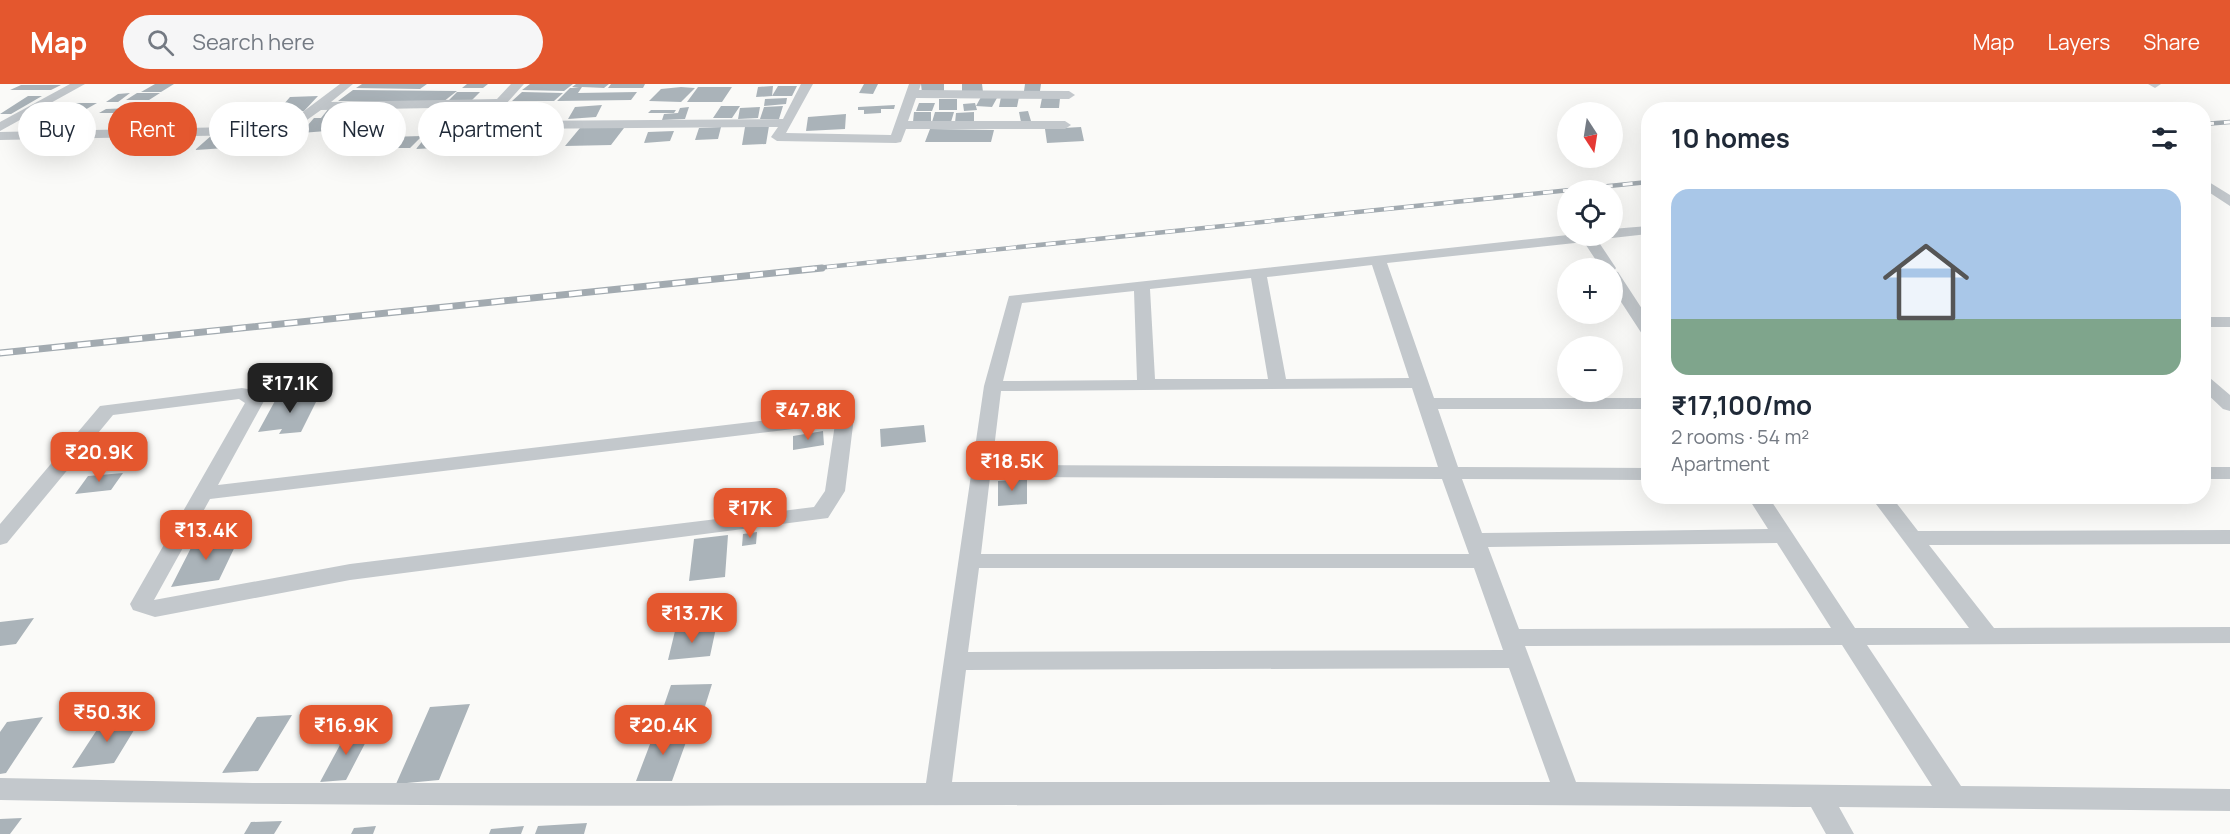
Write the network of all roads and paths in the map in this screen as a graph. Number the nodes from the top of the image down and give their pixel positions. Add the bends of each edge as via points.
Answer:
1 (79, 84) edge
2 (347, 84) edge
3 (518, 84) edge
4 (807, 84) edge
5 (914, 89) edge
6 (1069, 95) dead end
7 (46, 102) edge
8 (502, 102) edge
9 (418, 105) edge
10 (319, 106) junction
11 (0, 117) edge
12 (18, 117) edge
13 (18, 118) edge
14 (787, 123) junction
15 (564, 125) edge
16 (901, 125) junction
17 (1065, 125) dead end
18 (0, 127) edge
19 (0, 136) edge
20 (2211, 188) edge
21 (2230, 202) edge
22 (1641, 231) edge
23 (1623, 233) edge
24 (1557, 240) edge
25 (1378, 260) junction
26 (1258, 273) junction
27 (1142, 285) junction
28 (1623, 289) edge
29 (1641, 311) edge
30 (2211, 322) edge
31 (2230, 322) edge
32 (1419, 383) junction
33 (1278, 384) junction
34 (1146, 385) junction
35 (993, 386) junction
36 (1641, 403) edge
37 (1426, 404) junction
38 (981, 471) junction
39 (1450, 473) junction
40 (2211, 473) edge
41 (2230, 473) edge
42 (1641, 474) edge
43 (203, 493) junction
44 (1762, 504) edge
45 (1886, 504) edge
46 (1783, 536) junction
47 (2230, 537) edge
48 (0, 538) edge
49 (1912, 538) junction
50 (1475, 540) junction
51 (969, 561) junction
52 (1483, 561) junction
53 (2230, 635) edge
54 (1988, 636) junction
55 (1849, 637) junction
56 (1514, 649) junction
57 (955, 661) junction
58 (0, 789) edge
59 (937, 794) junction
60 (1567, 794) junction
61 (1819, 796) junction
62 (1954, 798) junction
63 (2230, 800) edge
64 (1840, 834) edge

1 - 7 street
2 - 10 street
3 - 8 street
4 - 14 street
5 - 6 street
5 - 16 street
9 - 10 street
10 - 19 street via 287,130
11 - 12 street
13 - 18 street
14 - 15 street
14 - 16 street via 777,137 896,139
16 - 17 street
20 - 21 street
22 - 23 street
24 - 25 street
25 - 26 street
25 - 32 street
26 - 27 street
26 - 33 street
27 - 34 street
27 - 35 street via 1015,299
28 - 29 street
30 - 31 street
32 - 33 street
32 - 37 street
33 - 34 street
34 - 35 street
35 - 38 street
36 - 37 street
37 - 39 street
38 - 39 street
38 - 51 street
39 - 42 street
39 - 50 street
40 - 41 street
43 - 43 street via 141,604 155,609 350,572 821,513 835,491 845,417
43 - 48 street via 255,400 242,393 107,410
44 - 46 street
45 - 49 street
46 - 50 street
46 - 55 street
47 - 49 street
49 - 54 street
50 - 52 street
51 - 52 street
51 - 57 street
52 - 56 street
53 - 54 street
54 - 55 street
55 - 56 street
55 - 62 street
56 - 57 street
56 - 60 street
57 - 59 street
58 - 59 street via 252,794
59 - 60 street
60 - 61 street
61 - 62 street
61 - 64 street
62 - 63 street

